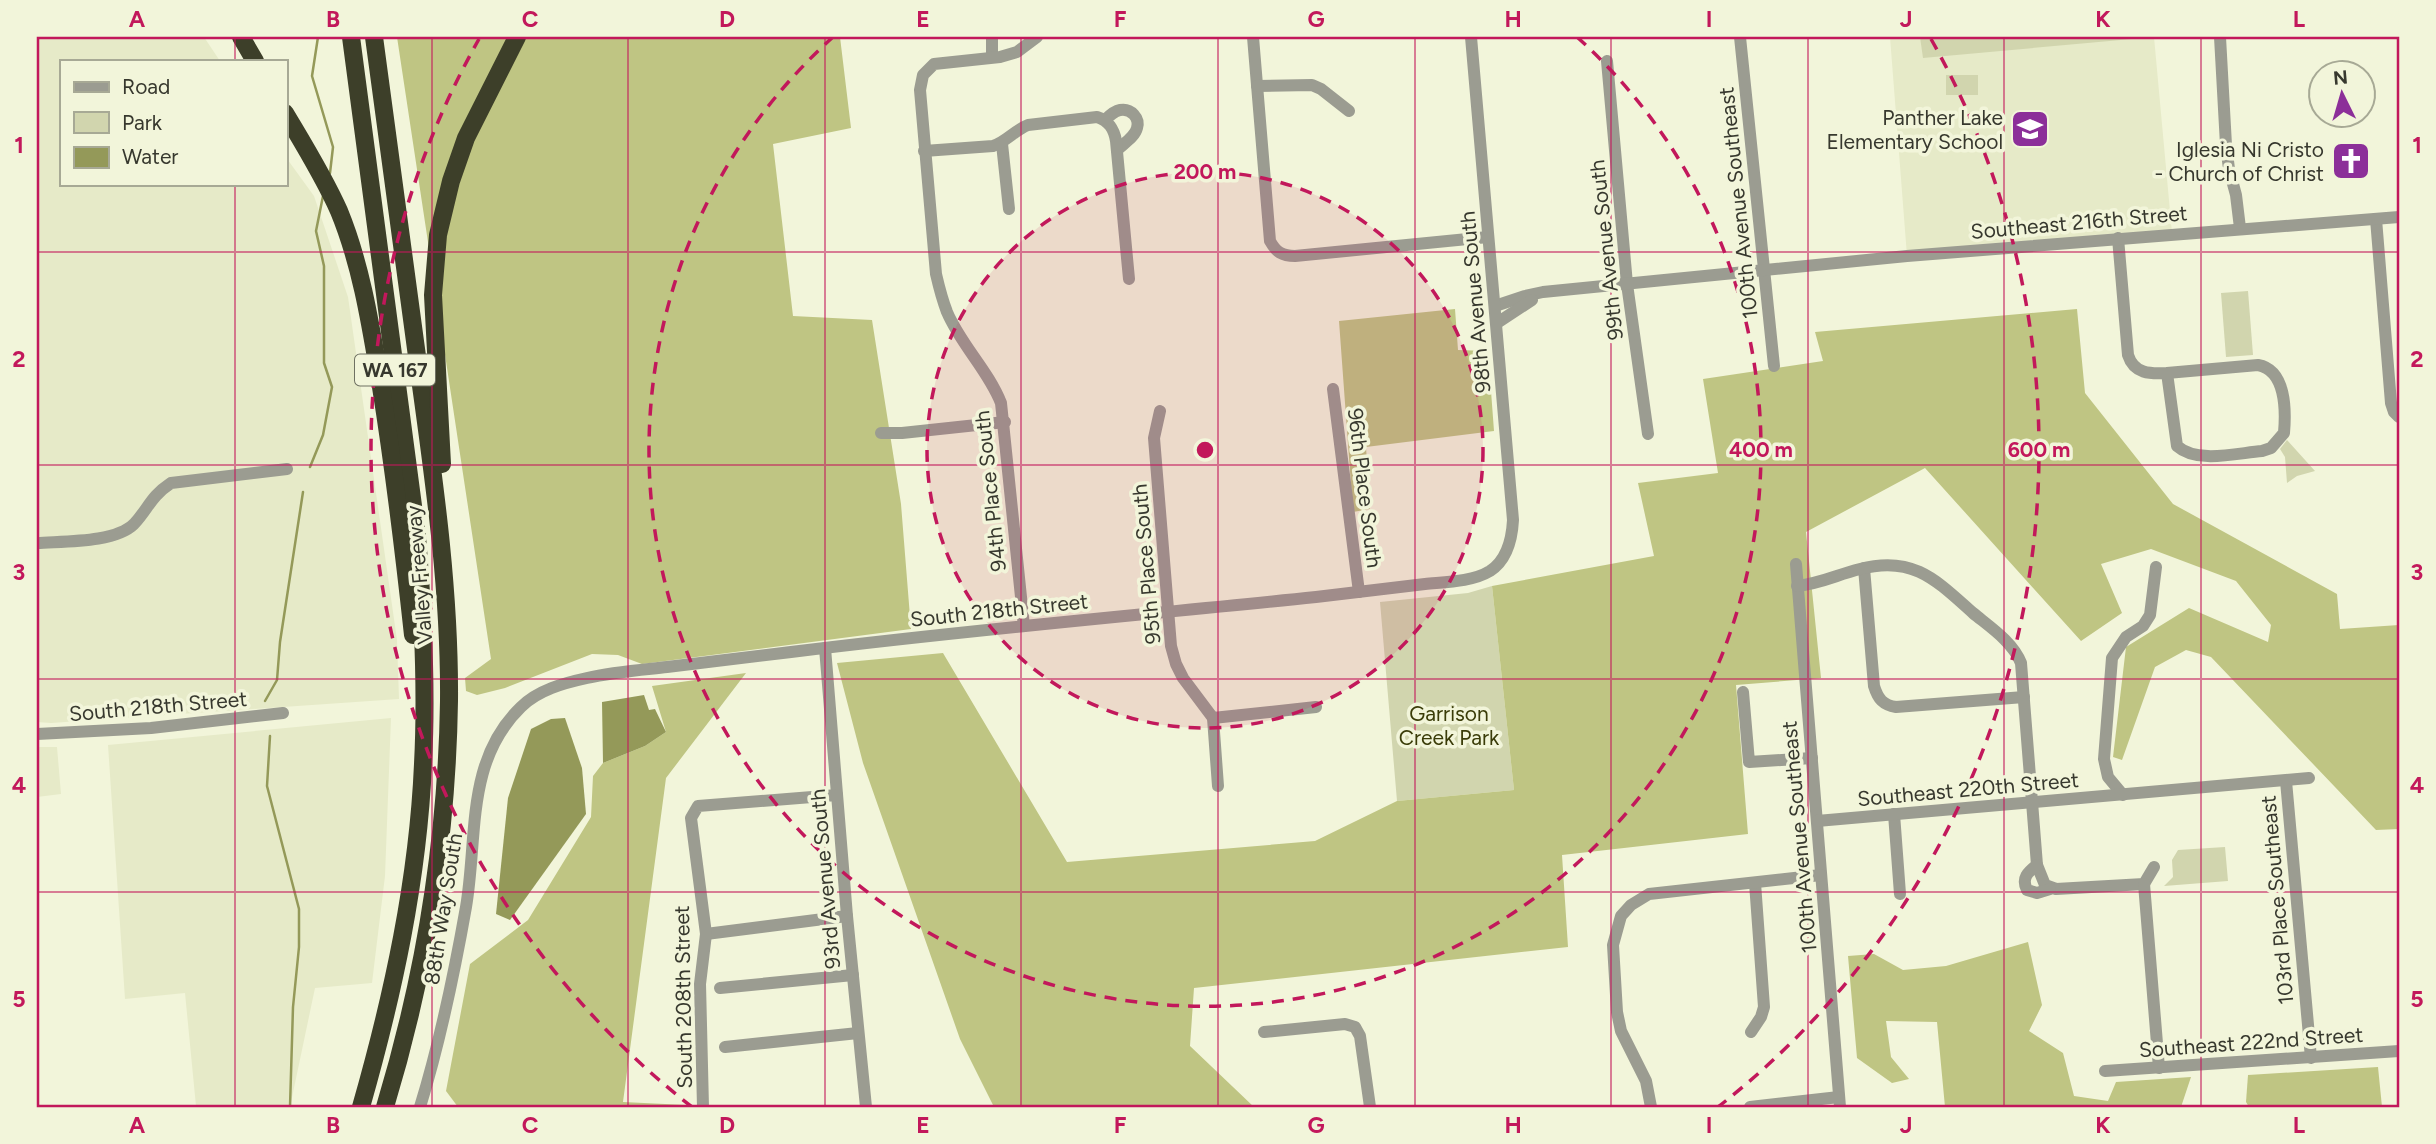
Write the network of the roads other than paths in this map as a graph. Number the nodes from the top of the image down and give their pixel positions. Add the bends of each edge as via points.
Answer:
1 (241, 37) edge
2 (351, 37) edge
3 (374, 37) edge
4 (517, 37) edge
5 (992, 37) edge
6 (1037, 37) edge
7 (1253, 37) edge
8 (1471, 37) edge
9 (1740, 37) edge
10 (2220, 37) edge
11 (992, 57) junction
12 (254, 60) edge
13 (1607, 61) dead end
14 (1257, 86) junction
15 (1349, 111) dead end
16 (287, 116) edge
17 (1105, 120) junction
18 (1002, 144) junction
19 (1117, 146) junction
20 (924, 151) junction
21 (1009, 209) dead end
22 (2399, 217) edge
23 (2376, 219) junction
24 (2240, 228) junction
25 (1488, 237) junction
26 (2118, 238) junction
27 (1763, 270) junction
28 (1129, 279) dead end
29 (1627, 284) junction
30 (1566, 290) junction
31 (1495, 306) junction
32 (1497, 323) junction
33 (1774, 366) dead end
34 (2167, 373) junction
35 (1333, 389) dead end
36 (1160, 411) dead end
37 (2399, 417) edge
38 (1005, 422) junction
39 (881, 432) dead end
40 (1648, 434) dead end
41 (287, 469) dead end
42 (37, 543) edge
43 (442, 552) junction
44 (1500, 561) joint
45 (1796, 564) dead end
46 (2156, 567) dead end
47 (1864, 568) junction
48 (1797, 586) junction
49 (1359, 592) junction
50 (1168, 612) junction
51 (1024, 626) junction
52 (825, 648) junction
53 (1743, 692) dead end
54 (2024, 697) junction
55 (423, 704) junction
56 (1316, 708) dead end
57 (283, 713) dead end
58 (1213, 718) junction
59 (509, 720) joint
60 (37, 734) edge
61 (1812, 758) junction
62 (2309, 778) dead end
63 (2286, 781) junction
64 (1218, 786) dead end
65 (837, 794) junction
66 (2123, 795) junction
67 (2032, 803) junction
68 (1894, 814) junction
69 (1817, 821) junction
70 (2154, 867) dead end
71 (1821, 875) junction
72 (1755, 883) junction
73 (2144, 884) junction
74 (1900, 894) dead end
75 (847, 916) junction
76 (706, 933) junction
77 (853, 975) junction
78 (720, 988) dead end
79 (1264, 1032) dead end
80 (1751, 1032) dead end
81 (858, 1033) junction
82 (725, 1047) dead end
83 (2399, 1051) edge
84 (2311, 1058) junction
85 (2160, 1068) junction
86 (2105, 1072) dead end
87 (1839, 1102) edge
88 (361, 1107) edge
89 (385, 1107) edge
90 (420, 1107) edge
91 (703, 1107) edge
92 (866, 1107) edge
93 (1370, 1107) edge
94 (1651, 1107) edge
95 (1750, 1107) edge

1 - 12 highway
2 - 55 highway, Valley Freeway / WA 167 via 417,536
3 - 43 highway, Valley Freeway / WA 167
4 - 43 highway via 459,156 438,235 433,295 444,486
5 - 11 street
6 - 11 street via 1017,52
7 - 14 street
8 - 25 street, 98th Avenue South
9 - 27 street, 100th Avenue Southeast
10 - 24 street via 2226,145
11 - 20 street, 94th Place South via 934,64 923,75
13 - 29 street, 99th Avenue South
14 - 15 street via 1312,85
14 - 25 street via 1269,241 1280,254
16 - 55 highway via 339,212 374,340
17 - 18 street via 1097,117 1028,125
17 - 19 street
17 - 19 street via 1122,110 1137,118 1134,135
18 - 20 street
18 - 21 street
19 - 28 street
20 - 38 street, 94th Place South via 940,294 955,327 989,376
22 - 23 street, Southeast 216th Street
23 - 24 street, Southeast 216th Street
23 - 37 street via 2391,403
24 - 26 street, Southeast 216th Street
25 - 31 street, 98th Avenue South
26 - 27 street, Southeast 216th Street
26 - 34 street via 2130,364 2144,373
27 - 29 street, Southeast 216th Street
27 - 33 street, 100th Avenue Southeast
29 - 30 street, Southeast 216th Street
29 - 40 street, 99th Avenue South
30 - 31 street
30 - 32 street via 1529,301
31 - 32 street, 98th Avenue South
32 - 44 street, 98th Avenue South via 1513,520 1508,548
34 - 34 street via 2175,440 2186,453 2268,450 2284,433 2280,382 2270,369 2258,365
35 - 49 street, 96th Place South
36 - 50 street, 95th Place South via 1154,438
38 - 39 street
38 - 51 street, 94th Place South
41 - 42 street via 171,483 157,492 123,533
43 - 89 highway, Valley Freeway / WA 167 via 449,699 440,844 416,992
44 - 49 street, South 218th Street via 1478,576
45 - 48 street, 100th Avenue Southeast
46 - 66 street, Southeast 220th Street via 2150,615 2112,658 2104,759 2108,777
47 - 48 street
47 - 54 street via 1882,564 1924,572 2016,651
47 - 54 street via 1874,686 1887,706
48 - 61 street, 100th Avenue Southeast
49 - 50 street, South 218th Street
50 - 51 street, South 218th Street
50 - 58 street, 95th Place South via 1176,664
51 - 52 street, South 218th Street
52 - 59 street, South 218th Street via 590,677 538,695
52 - 65 street, 93rd Avenue South
53 - 61 street via 1749,762
54 - 67 street
55 - 88 highway, Valley Freeway / WA 167 via 416,849 399,954
56 - 58 street
57 - 60 street, South 218th Street
58 - 64 street
59 - 90 street, 88th Way South via 492,744 483,768 457,955 435,1061
61 - 69 street, 100th Avenue Southeast
62 - 63 street, Southeast 220th Street
63 - 66 street, Southeast 220th Street
63 - 84 street, 103rd Place Southeast
65 - 75 street, 93rd Avenue South
65 - 76 street, South 208th Street via 698,806 691,818
66 - 67 street, Southeast 220th Street
67 - 68 street, Southeast 220th Street
67 - 73 street via 2036,865 2046,885
68 - 69 street, Southeast 220th Street
68 - 74 street
69 - 71 street, 100th Avenue Southeast
70 - 73 street
71 - 72 street
71 - 87 street, 100th Avenue Southeast
72 - 80 street via 1764,1007
72 - 94 street via 1649,894 1621,916 1613,945 1617,1012 1621,1031 1646,1081
73 - 85 street
75 - 76 street
75 - 77 street, 93rd Avenue South
76 - 91 street, South 208th Street via 700,984
77 - 78 street
77 - 81 street, 93rd Avenue South
79 - 93 street via 1345,1024 1355,1027
81 - 82 street
81 - 92 street, 93rd Avenue South
83 - 84 street, Southeast 222nd Street
84 - 85 street, Southeast 222nd Street
85 - 86 street, Southeast 222nd Street
87 - 95 street

